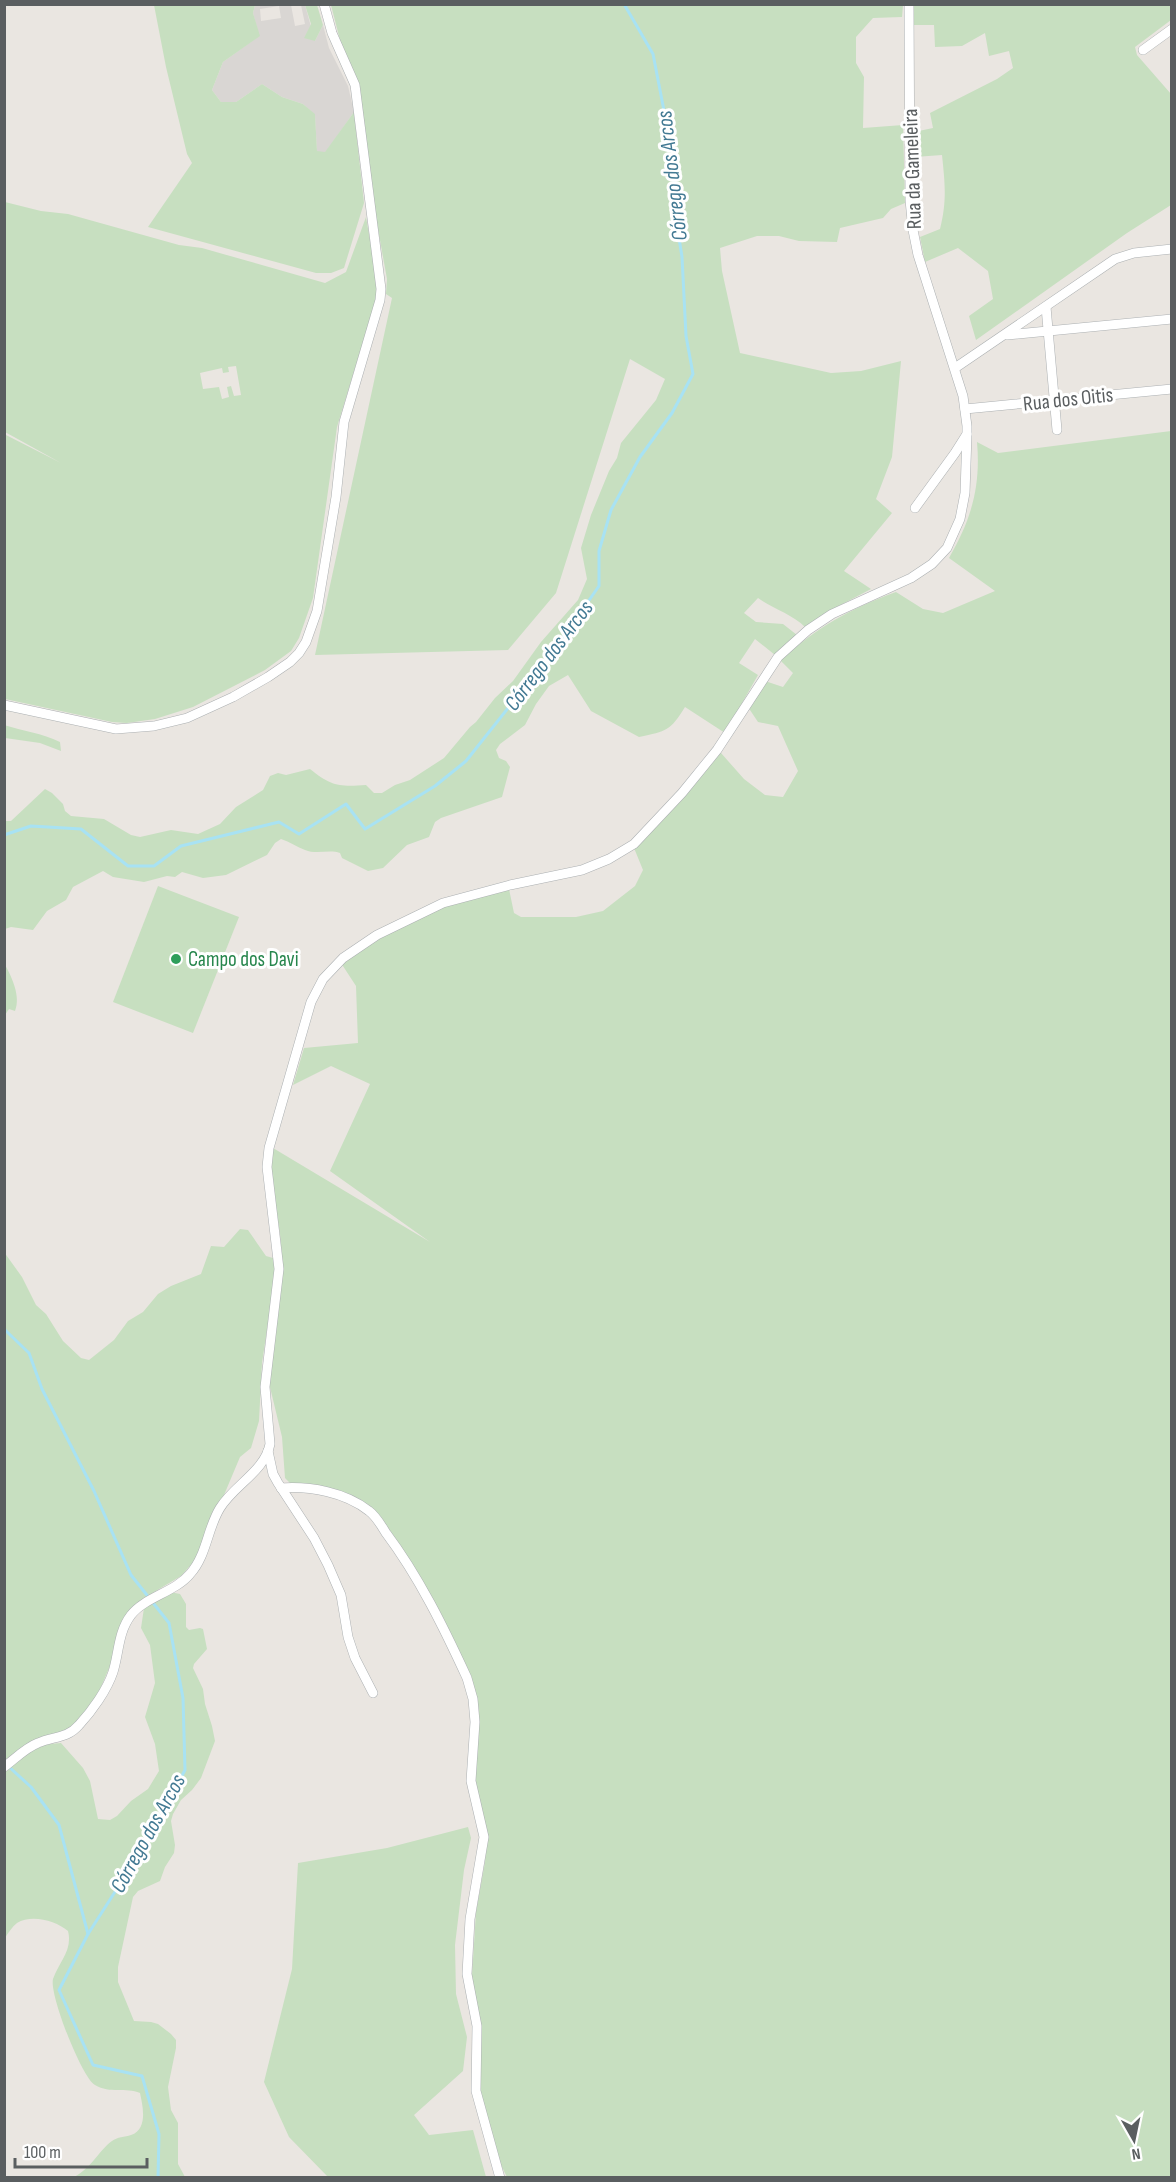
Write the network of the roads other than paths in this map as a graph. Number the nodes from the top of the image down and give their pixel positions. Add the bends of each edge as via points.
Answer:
1 (324, 4) edge
2 (909, 4) edge
3 (1172, 29) edge
4 (1143, 50) dead end
5 (1172, 249) edge
6 (1046, 307) junction
7 (1172, 319) edge
8 (1048, 330) junction
9 (1004, 335) junction
10 (955, 368) junction
11 (1172, 389) edge
12 (1054, 400) junction
13 (965, 409) junction
14 (1057, 430) dead end
15 (967, 434) junction
16 (915, 508) dead end
17 (4, 705) edge
18 (268, 1451) junction
19 (281, 1488) junction
20 (374, 1693) dead end
21 (4, 1767) edge
22 (500, 2178) edge

1 - 17 street via 355,85 381,289 344,422 321,591 306,642 290,662 268,677 204,711 154,726 116,729
2 - 10 street, Rua da Gameleira via 913,230
3 - 4 street
5 - 6 street via 1115,259
6 - 8 street
6 - 9 street
7 - 8 street
8 - 9 street
8 - 12 street
9 - 10 street
10 - 13 street, Rua da Gameleira
11 - 12 street, Rua dos Oitis
12 - 13 street, Rua dos Oitis
12 - 14 street
13 - 15 street, Rua da Gameleira
15 - 16 street
15 - 18 street, Rua da Gameleira via 965,493 960,519 947,549 911,578 832,614 778,657 717,750 634,844 582,870 510,885 431,908 377,934 343,958 323,979 311,1002 269,1148 267,1167 279,1269 265,1387
18 - 19 street, Rua da Gameleira
18 - 21 street via 219,1509 200,1561 189,1576 132,1613 125,1624 113,1671 80,1725 64,1737 30,1747
19 - 20 street, Rua da Gameleira via 328,1565 341,1595 355,1658
19 - 22 street via 320,1490 371,1512 408,1563 467,1678 475,1722 471,1781 484,1837 470,1919 467,1974 477,2026 476,2091

